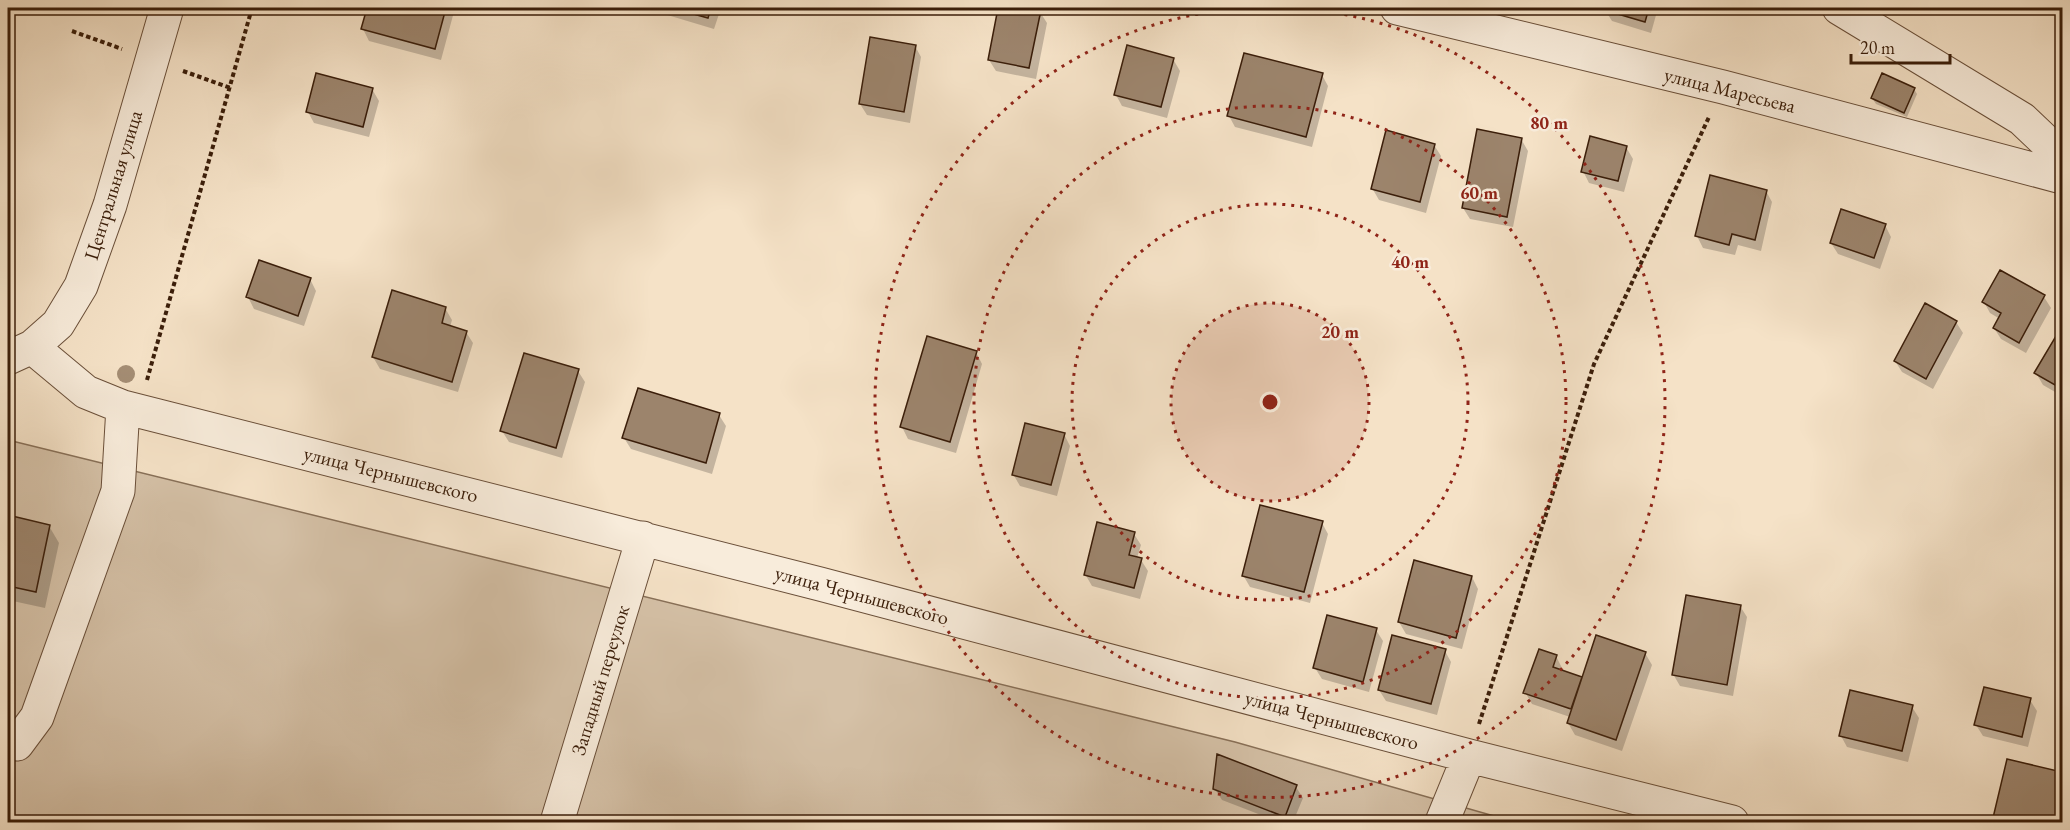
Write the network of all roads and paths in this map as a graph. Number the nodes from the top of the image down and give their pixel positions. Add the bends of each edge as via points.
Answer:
1 (167, 8) edge
2 (252, 8) edge
3 (1397, 8) edge
4 (1839, 8) edge
5 (72, 31) dead end
6 (123, 50) dead end
7 (177, 69) dead end
8 (1723, 87) junction
9 (231, 88) junction
10 (2062, 157) edge
11 (2062, 177) edge
12 (20, 352) edge
13 (131, 408) junction
14 (643, 538) junction
15 (17, 744) dead end
16 (1468, 756) junction
17 (557, 822) edge
18 (1442, 822) edge
19 (1732, 822) edge

1 - 12 street, Центральная улица via 110,205 81,286 58,324
2 - 9 path
3 - 8 street, улица Маресьева
4 - 10 street via 2022,119
5 - 6 path
7 - 9 path
8 - 11 street, улица Маресьева
8 - 16 path via 1593,364
9 - 13 path
12 - 13 street, улица Чернышевского via 86,392
13 - 14 street, улица Чернышевского
13 - 15 street via 117,491 37,717
14 - 16 street, улица Чернышевского
14 - 17 street, Западный переулок
16 - 18 street
16 - 19 street, улица Чернышевского

